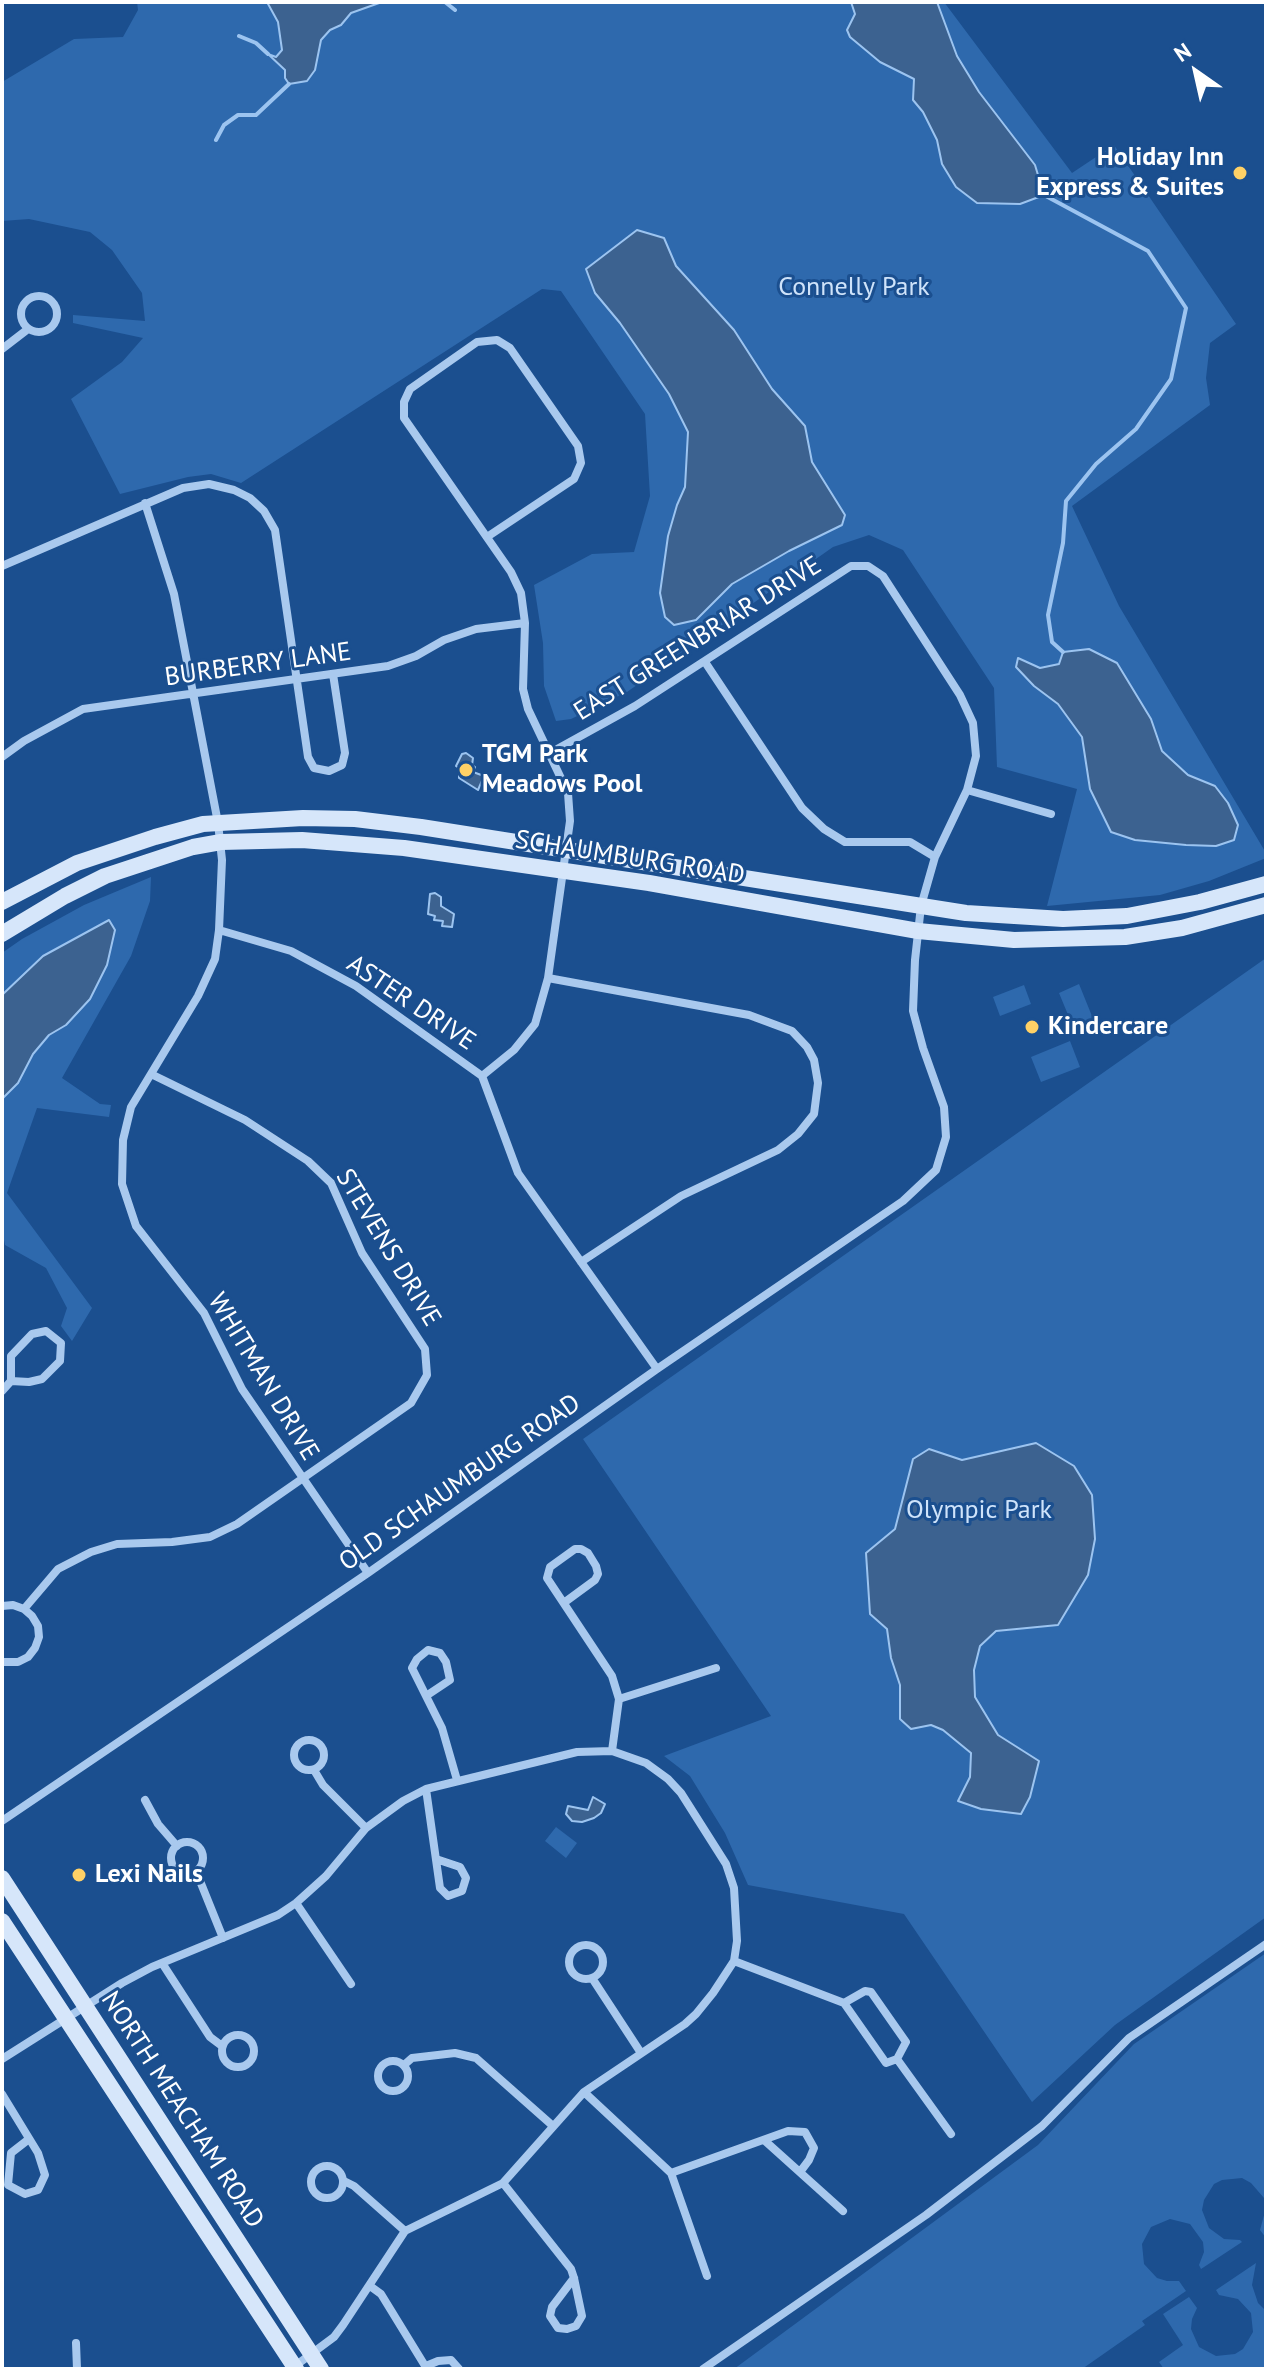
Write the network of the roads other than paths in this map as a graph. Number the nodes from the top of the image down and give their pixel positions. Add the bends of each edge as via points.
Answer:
1 (28, 329) junction
2 (2, 349) edge
3 (145, 503) junction
4 (487, 537) junction
5 (2, 566) edge
6 (525, 623) junction
7 (705, 662) junction
8 (333, 674) junction
9 (296, 681) junction
10 (193, 694) junction
11 (550, 753) junction
12 (2, 757) edge
13 (967, 790) junction
14 (1051, 814) dead end
15 (218, 823) junction
16 (221, 842) junction
17 (566, 850) junction
18 (935, 857) junction
19 (563, 871) junction
20 (1266, 884) edge
21 (2, 902) edge
22 (1266, 905) edge
23 (921, 906) junction
24 (219, 930) junction
25 (918, 931) junction
26 (2, 934) edge
27 (548, 978) junction
28 (151, 1074) junction
29 (482, 1076) junction
30 (581, 1262) junction
31 (657, 1369) junction
32 (11, 1381) junction
33 (2, 1391) edge
34 (301, 1479) junction
35 (368, 1573) junction
36 (565, 1602) junction
37 (2, 1606) edge
38 (24, 1609) junction
39 (2, 1662) edge
40 (716, 1668) dead end
41 (426, 1696) junction
42 (619, 1699) junction
43 (612, 1751) junction
44 (314, 1770) dead end
45 (457, 1780) junction
46 (426, 1789) junction
47 (145, 1800) dead end
48 (2, 1821) edge
49 (366, 1828) junction
50 (177, 1846) junction
51 (436, 1859) junction
52 (196, 1871) junction
53 (2, 1878) edge
54 (296, 1903) junction
55 (2, 1921) edge
56 (223, 1938) junction
57 (1266, 1944) edge
58 (734, 1961) junction
59 (162, 1963) junction
60 (592, 1978) junction
61 (351, 1984) dead end
62 (844, 2003) junction
63 (86, 2007) junction
64 (67, 2020) junction
65 (222, 2046) dead end
66 (641, 2053) junction
67 (2, 2059) edge
68 (897, 2059) junction
69 (404, 2065) dead end
70 (584, 2092) junction
71 (2, 2094) edge
72 (553, 2126) junction
73 (951, 2134) dead end
74 (29, 2139) junction
75 (764, 2140) junction
76 (800, 2172) junction
77 (671, 2173) junction
78 (344, 2181) junction
79 (503, 2183) junction
80 (843, 2211) dead end
81 (405, 2231) junction
82 (707, 2276) dead end
83 (574, 2278) junction
84 (370, 2286) junction
85 (76, 2343) dead end
86 (311, 2354) junction
87 (292, 2368) edge
88 (426, 2368) edge
89 (77, 2369) edge
90 (321, 2369) edge
91 (459, 2369) edge
92 (703, 2369) edge

1 - 1 street via 44,332 53,325 57,314 49,298 36,295 25,301 20,312
1 - 2 street
3 - 5 street
3 - 9 street via 209,484 234,490 264,511 275,530
3 - 10 street, WHITMAN DRIVE via 174,594
4 - 4 street via 404,418 404,402 410,389 477,342 497,340 510,348 578,446 581,463 574,479
4 - 6 street via 521,593
6 - 8 street, BURBERRY LANE via 476,629 388,666
6 - 11 street via 523,689
7 - 11 street, EAST GREENBRIAR DRIVE
7 - 13 street, EAST GREENBRIAR DRIVE via 851,566 868,566 883,576 973,723 976,756
7 - 18 street via 802,808 824,829 845,842 910,842
8 - 9 street, BURBERRY LANE
8 - 9 street via 345,753 342,765 329,771 314,768 308,757
9 - 10 street, BURBERRY LANE
10 - 12 street, BURBERRY LANE via 83,709
10 - 15 street, WHITMAN DRIVE
11 - 17 street via 568,793
13 - 14 street
13 - 18 street
15 - 16 street, WHITMAN DRIVE
15 - 17 street, SCHAUMBURG ROAD via 355,819
15 - 21 street, SCHAUMBURG ROAD via 77,863
16 - 19 street, SCHAUMBURG ROAD via 356,843
16 - 24 street, WHITMAN DRIVE
16 - 26 street, SCHAUMBURG ROAD via 105,876
17 - 19 street
17 - 23 street, SCHAUMBURG ROAD
18 - 23 street
19 - 25 street, SCHAUMBURG ROAD
19 - 27 street
20 - 23 street, SCHAUMBURG ROAD via 1165,910 1091,918
22 - 25 street, SCHAUMBURG ROAD via 1125,937 1025,940
23 - 25 street
24 - 28 street, WHITMAN DRIVE via 215,959 198,996
24 - 29 street, ASTER DRIVE via 291,951 356,986
25 - 31 street, OLD SCHAUMBURG ROAD via 913,1011 944,1107 946,1137 936,1170 903,1201
27 - 29 street via 535,1024
27 - 30 street via 749,1015 792,1031 814,1060 818,1083 814,1114 778,1150 681,1196
28 - 34 street, WHITMAN DRIVE via 131,1107 123,1140 122,1184 136,1226 204,1313 242,1389
28 - 34 street, STEVENS DRIVE via 245,1120 308,1161 331,1183 362,1253 425,1349 427,1375 411,1403
29 - 30 street, ASTER DRIVE via 518,1173
30 - 31 street, ASTER DRIVE
31 - 35 street, OLD SCHAUMBURG ROAD
32 - 32 street via 42,1379 60,1361 61,1343 46,1331 32,1334 11,1356
32 - 33 street
34 - 35 street, WHITMAN DRIVE
34 - 38 street, STEVENS DRIVE via 210,1537 117,1544 91,1552 58,1569
35 - 48 street, OLD SCHAUMBURG ROAD
36 - 36 street via 598,1574 581,1549 547,1570
36 - 42 street via 612,1676
37 - 38 street
38 - 39 street via 38,1626 35,1648 18,1662
40 - 42 street
41 - 41 street via 412,1668 428,1650 440,1653 450,1680
41 - 45 street
42 - 43 street
43 - 45 street via 577,1752
43 - 58 street via 646,1763 668,1779 726,1864 735,1900
44 - 49 street
45 - 46 street
46 - 49 street
46 - 51 street
47 - 50 street
49 - 54 street
50 - 52 street via 172,1855 176,1869
50 - 52 street via 192,1843 200,1849 203,1858
51 - 51 street via 440,1888 448,1896 462,1891 466,1878 460,1867
52 - 56 street
53 - 63 street, NORTH MEACHAM ROAD
54 - 56 street
54 - 61 street
55 - 64 street, NORTH MEACHAM ROAD
56 - 59 street
57 - 92 street via 1129,2038 1042,2126 926,2215
58 - 62 street
58 - 66 street via 696,2014
59 - 63 street
59 - 65 street via 210,2037
60 - 60 street via 576,1976 570,1966 578,1947 589,1945 601,1955 600,1971
60 - 66 street
62 - 68 street via 886,2063
62 - 68 street via 871,1992 906,2042
63 - 64 street
63 - 86 street, NORTH MEACHAM ROAD
64 - 67 street
64 - 87 street, NORTH MEACHAM ROAD
66 - 70 street
68 - 73 street
69 - 72 street via 412,2058 455,2053 476,2058
70 - 72 street
70 - 77 street
71 - 74 street
72 - 79 street
74 - 74 street via 45,2175 38,2190 25,2194 8,2185 11,2153
75 - 76 street
75 - 76 street via 788,2131 805,2132 814,2148
75 - 77 street
76 - 80 street
77 - 82 street
78 - 78 street via 330,2166 315,2171 311,2182 314,2192 328,2198 337,2195
78 - 81 street
79 - 81 street
79 - 83 street via 564,2257
81 - 84 street
83 - 83 street via 552,2307 550,2316 558,2328 576,2326 582,2316
84 - 86 street via 334,2337
84 - 88 street via 381,2294
85 - 89 street
86 - 87 street
86 - 90 street, NORTH MEACHAM ROAD
88 - 91 street via 451,2360

